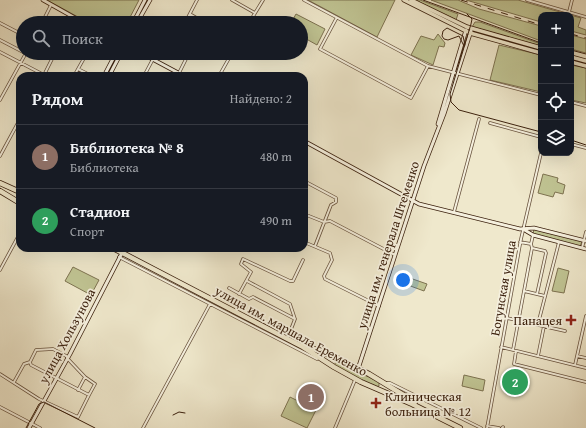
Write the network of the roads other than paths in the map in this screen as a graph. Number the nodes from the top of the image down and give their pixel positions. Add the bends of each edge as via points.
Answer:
1 (43, 0) edge
2 (145, 0) edge
3 (150, 0) edge
4 (198, 0) edge
5 (232, 0) edge
6 (263, 0) edge
7 (304, 0) edge
8 (404, 0) edge
9 (411, 0) edge
10 (527, 0) edge
11 (572, 0) edge
12 (51, 5) junction
13 (569, 12) joint
14 (255, 13) junction
15 (574, 13) edge
16 (190, 14) joint
17 (46, 16) edge
18 (71, 16) edge
19 (137, 16) edge
20 (141, 16) edge
21 (193, 16) edge
22 (253, 16) edge
23 (586, 17) edge
24 (336, 19) junction
25 (0, 23) edge
26 (467, 29) junction
27 (16, 31) edge
28 (471, 31) junction
29 (0, 40) edge
30 (538, 47) edge
31 (16, 48) edge
32 (0, 52) edge
33 (538, 52) edge
34 (574, 58) edge
35 (22, 60) edge
36 (52, 60) edge
37 (83, 60) dead end
38 (112, 60) edge
39 (117, 60) edge
40 (152, 60) edge
41 (155, 60) edge
42 (186, 60) edge
43 (228, 60) edge
44 (586, 61) edge
45 (21, 63) junction
46 (574, 63) edge
47 (428, 66) junction
48 (586, 66) edge
49 (78, 69) junction
50 (37, 72) edge
51 (46, 72) edge
52 (76, 72) edge
53 (84, 72) edge
54 (106, 72) edge
55 (111, 72) edge
56 (146, 72) edge
57 (177, 72) edge
58 (180, 72) edge
59 (221, 72) edge
60 (455, 73) junction
61 (538, 94) edge
62 (0, 100) edge
63 (574, 103) edge
64 (586, 106) edge
65 (479, 119) dead end
66 (490, 122) dead end
67 (16, 126) edge
68 (538, 136) edge
69 (308, 143) edge
70 (574, 145) edge
71 (586, 148) edge
72 (0, 156) edge
73 (540, 156) edge
74 (0, 183) edge
75 (308, 183) edge
76 (16, 190) edge
77 (0, 191) edge
78 (16, 191) edge
79 (12, 198) junction
80 (16, 200) edge
81 (414, 200) junction
82 (454, 212) junction
83 (308, 216) edge
84 (324, 222) junction
85 (523, 229) junction
86 (586, 232) edge
87 (533, 235) junction
88 (16, 240) edge
89 (585, 241) edge
90 (520, 242) junction
91 (559, 242) junction
92 (308, 244) edge
93 (531, 244) junction
94 (314, 246) junction
95 (532, 248) junction
96 (582, 248) junction
97 (586, 249) edge
98 (121, 252) edge
99 (124, 252) edge
100 (124, 252) edge
101 (395, 255) junction
102 (303, 260) dead end
103 (0, 270) edge
104 (247, 280) junction
105 (229, 288) dead end
106 (524, 291) junction
107 (240, 294) junction
108 (537, 294) junction
109 (545, 296) junction
110 (210, 302) junction
111 (379, 306) junction
112 (586, 316) edge
113 (507, 318) junction
114 (295, 319) junction
115 (518, 320) junction
116 (538, 324) junction
117 (544, 326) junction
118 (565, 331) dead end
119 (288, 337) junction
120 (501, 347) junction
121 (512, 350) junction
122 (516, 351) junction
123 (538, 356) junction
124 (577, 356) junction
125 (68, 358) junction
126 (337, 358) junction
127 (586, 358) edge
128 (317, 359) dead end
129 (30, 362) junction
130 (575, 365) junction
131 (334, 367) junction
132 (586, 368) edge
133 (358, 369) junction
134 (0, 374) edge
135 (85, 377) junction
136 (56, 379) junction
137 (355, 379) junction
138 (14, 382) junction
139 (383, 382) junction
140 (586, 382) edge
141 (376, 389) junction
142 (78, 390) junction
143 (89, 395) junction
144 (44, 400) junction
145 (0, 407) edge
146 (31, 424) junction
147 (487, 427) edge
148 (29, 428) edge
149 (40, 428) edge
150 (144, 428) edge
151 (335, 428) edge
152 (460, 428) edge
153 (465, 428) edge
154 (481, 428) edge
155 (501, 428) edge

1 - 12 street
2 - 19 street
3 - 20 street
4 - 16 street
5 - 14 street
6 - 14 street
7 - 24 street
8 - 26 main road
9 - 26 main road
10 - 13 street
11 - 13 street
12 - 17 street
12 - 18 street
14 - 22 street
15 - 23 street
16 - 21 street
24 - 47 street
24 - 47 street via 320,49 411,98
25 - 27 street
26 - 28 main road
26 - 60 street, улица им. генерала Штеменко
28 - 30 main road
28 - 33 main road
28 - 60 street, улица им. генерала Штеменко
29 - 31 street
32 - 45 street
34 - 44 main road
35 - 45 street
36 - 51 street
37 - 49 street
38 - 54 street
39 - 55 street
40 - 56 street
41 - 57 street
42 - 58 street
43 - 59 street
45 - 50 street
45 - 62 street
46 - 48 main road
47 - 60 street
49 - 52 street
49 - 53 street
60 - 61 street
60 - 81 street, улица им. генерала Штеменко
63 - 64 street
65 - 82 street
66 - 68 street
67 - 72 street
69 - 81 street
70 - 71 street
73 - 85 street, Богунская улица
74 - 76 highway
75 - 84 street via 336,198
77 - 79 highway
78 - 79 highway via 12,192
79 - 80 highway
81 - 82 street via 420,204
81 - 101 street, улица им. генерала Штеменко
82 - 85 street
83 - 84 street
84 - 94 street
84 - 101 street via 337,224
85 - 87 street
85 - 89 street via 534,228
85 - 90 street, Богунская улица
86 - 89 street
87 - 91 street
87 - 93 street
88 - 103 street
89 - 96 street
90 - 93 street
90 - 113 street, Богунская улица
91 - 96 street
91 - 109 street
92 - 94 street
93 - 95 street
94 - 111 street via 332,257 325,279
95 - 106 street
95 - 108 street via 546,253
96 - 97 street
98 - 125 street, улица Хользунова
99 - 110 highway, улица им. маршала Еременко
100 - 119 highway, улица им. маршала Еременко
101 - 111 street, улица им. генерала Штеменко
102 - 104 street via 293,281 290,281 243,259 241,264 251,271
104 - 107 street
104 - 114 street via 290,304
105 - 107 street
106 - 108 street
106 - 115 street
107 - 114 street via 249,299 253,297
108 - 109 street
109 - 116 street
110 - 128 street
110 - 131 highway, улица им. маршала Еременко via 303,347
110 - 150 street
111 - 133 street, улица им. генерала Штеменко
112 - 124 street
113 - 115 street
113 - 120 street, Богунская улица
114 - 119 street
115 - 116 street
115 - 121 street
116 - 117 street
117 - 118 street
117 - 123 street
119 - 126 highway, улица им. маршала Еременко
120 - 121 street
120 - 147 street, Богунская улица
121 - 122 street
122 - 123 street
122 - 140 street via 514,364
123 - 130 street
124 - 127 street
124 - 130 street
125 - 129 street via 53,349 36,350
125 - 135 street
125 - 136 street, улица Хользунова
126 - 131 highway via 333,361
126 - 133 highway, улица им. маршала Еременко
129 - 136 street
129 - 138 street via 24,364
130 - 132 street
131 - 137 highway, улица им. маршала Еременко
133 - 139 highway, улица им. маршала Еременко
134 - 138 street
135 - 142 street
135 - 143 street via 95,384
136 - 142 street
136 - 144 street, улица Хользунова
137 - 141 highway, улица им. маршала Еременко
137 - 151 street
138 - 144 street via 20,388
139 - 141 highway
139 - 153 highway, улица им. маршала Еременко
139 - 154 street via 390,383
141 - 152 highway, улица им. маршала Еременко
142 - 143 street
143 - 144 street via 78,417
144 - 146 street, улица Хользунова
145 - 146 street
146 - 148 street, улица Хользунова
146 - 149 street
147 - 155 street

